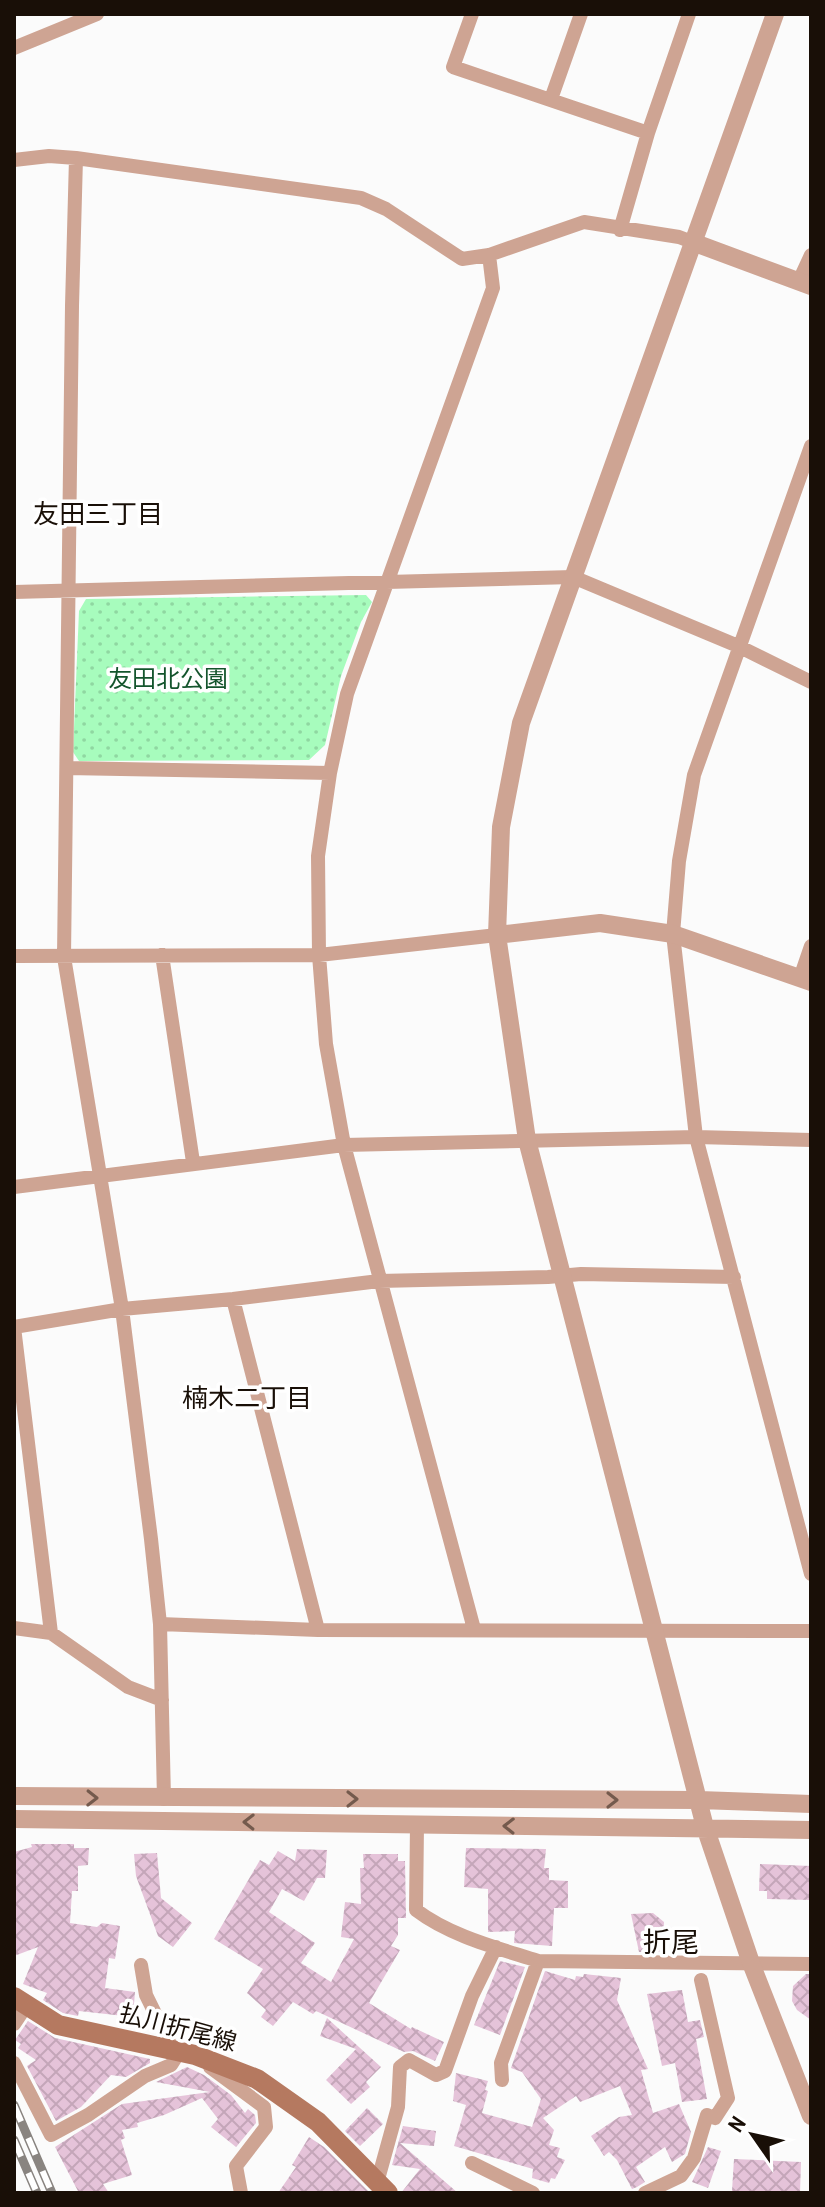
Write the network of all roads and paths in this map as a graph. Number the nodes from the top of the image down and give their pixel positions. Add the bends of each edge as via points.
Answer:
1 (97, 14) edge
2 (472, 14) edge
3 (581, 14) edge
4 (689, 14) edge
5 (775, 14) edge
6 (14, 48) edge
7 (551, 99) junction
8 (648, 133) junction
9 (76, 158) junction
10 (14, 160) edge
11 (620, 230) junction
12 (695, 243) junction
13 (489, 255) junction
14 (811, 255) edge
15 (805, 283) edge
16 (811, 446) edge
17 (573, 577) junction
18 (385, 582) junction
19 (68, 590) junction
20 (14, 592) edge
21 (738, 646) junction
22 (811, 682) edge
23 (67, 768) junction
24 (330, 773) junction
25 (673, 934) junction
26 (497, 935) junction
27 (811, 946) edge
28 (162, 955) junction
29 (319, 955) junction
30 (14, 956) edge
31 (64, 957) junction
32 (805, 980) edge
33 (696, 1137) junction
34 (527, 1140) junction
35 (811, 1140) edge
36 (344, 1145) junction
37 (193, 1162) junction
38 (98, 1176) junction
39 (14, 1187) edge
40 (564, 1276) junction
41 (734, 1277) junction
42 (379, 1281) junction
43 (233, 1299) junction
44 (122, 1309) junction
45 (14, 1327) edge
46 (811, 1574) edge
47 (160, 1624) junction
48 (14, 1628) edge
49 (474, 1629) junction
50 (318, 1630) junction
51 (653, 1631) junction
52 (811, 1631) edge
53 (51, 1633) junction
54 (162, 1700) junction
55 (14, 1796) edge
56 (164, 1799) junction
57 (699, 1800) junction
58 (811, 1804) edge
59 (14, 1819) edge
60 (417, 1825) junction
61 (705, 1827) junction
62 (811, 1830) edge
63 (496, 1947) junction
64 (538, 1961) junction
65 (751, 1963) junction
66 (811, 1964) edge
67 (141, 1965) dead end
68 (701, 1980) dead end
69 (20, 2001) edge
70 (14, 2024) edge
71 (182, 2052) junction
72 (14, 2063) edge
73 (502, 2080) dead end
74 (811, 2116) edge
75 (472, 2163) dead end
76 (382, 2188) edge
77 (241, 2193) edge
78 (533, 2193) edge
79 (645, 2193) edge

1 - 6 street
2 - 7 street via 453,67
3 - 7 street
4 - 8 street
5 - 12 street
7 - 8 street
8 - 11 street
9 - 10 street
9 - 13 street via 361,198 462,259
9 - 19 street
11 - 12 street
11 - 13 street via 584,222
12 - 15 street
12 - 17 street
13 - 18 street via 493,288
14 - 15 street
16 - 21 street
17 - 18 street
17 - 21 street
17 - 26 street via 521,723 501,827
18 - 19 street
18 - 24 street via 347,694
19 - 20 street
19 - 23 street
21 - 22 street
21 - 25 street via 694,775
23 - 24 street
23 - 31 street
24 - 29 street via 318,856
25 - 26 street via 600,923
25 - 32 street
25 - 33 street
26 - 29 street
26 - 34 street
27 - 32 street
28 - 29 street
28 - 31 street
28 - 37 street
29 - 36 street via 326,1044
30 - 31 street
31 - 38 street
33 - 34 street
33 - 35 street
33 - 41 street
34 - 36 street
34 - 40 street
36 - 37 street
36 - 42 street
37 - 38 street
38 - 39 street
38 - 44 street
40 - 41 street
40 - 42 street
40 - 51 street
41 - 46 street
42 - 43 street
42 - 49 street
43 - 44 street
43 - 50 street
44 - 45 street
44 - 47 street
45 - 53 street
47 - 50 street
47 - 54 street
48 - 53 street
49 - 50 street
49 - 51 street
51 - 52 street
51 - 57 street
53 - 54 street via 128,1687
54 - 56 street
55 -> 56 street
56 -> 57 street
57 - 58 street
57 - 61 street
60 -> 59 street
61 -> 60 street
60 - 63 street via 416,1910 428,1920
61 - 62 street
61 - 65 street
63 - 64 street
63 - 76 street via 445,2071 436,2075 409,2060 400,2067
64 - 65 street
64 - 73 street via 501,2063
65 - 66 street
65 - 74 street
67 - 71 street via 146,1995
68 - 79 street via 728,2098 715,2118 707,2115 694,2158 681,2176
69 - 70 street
69 - 71 main road, 払川折尾線 via 58,2025
71 - 72 street via 171,2065 51,2135
71 - 76 main road, 払川折尾線 via 257,2079 318,2122
71 - 77 street via 264,2107 266,2127 236,2166
75 - 78 street

